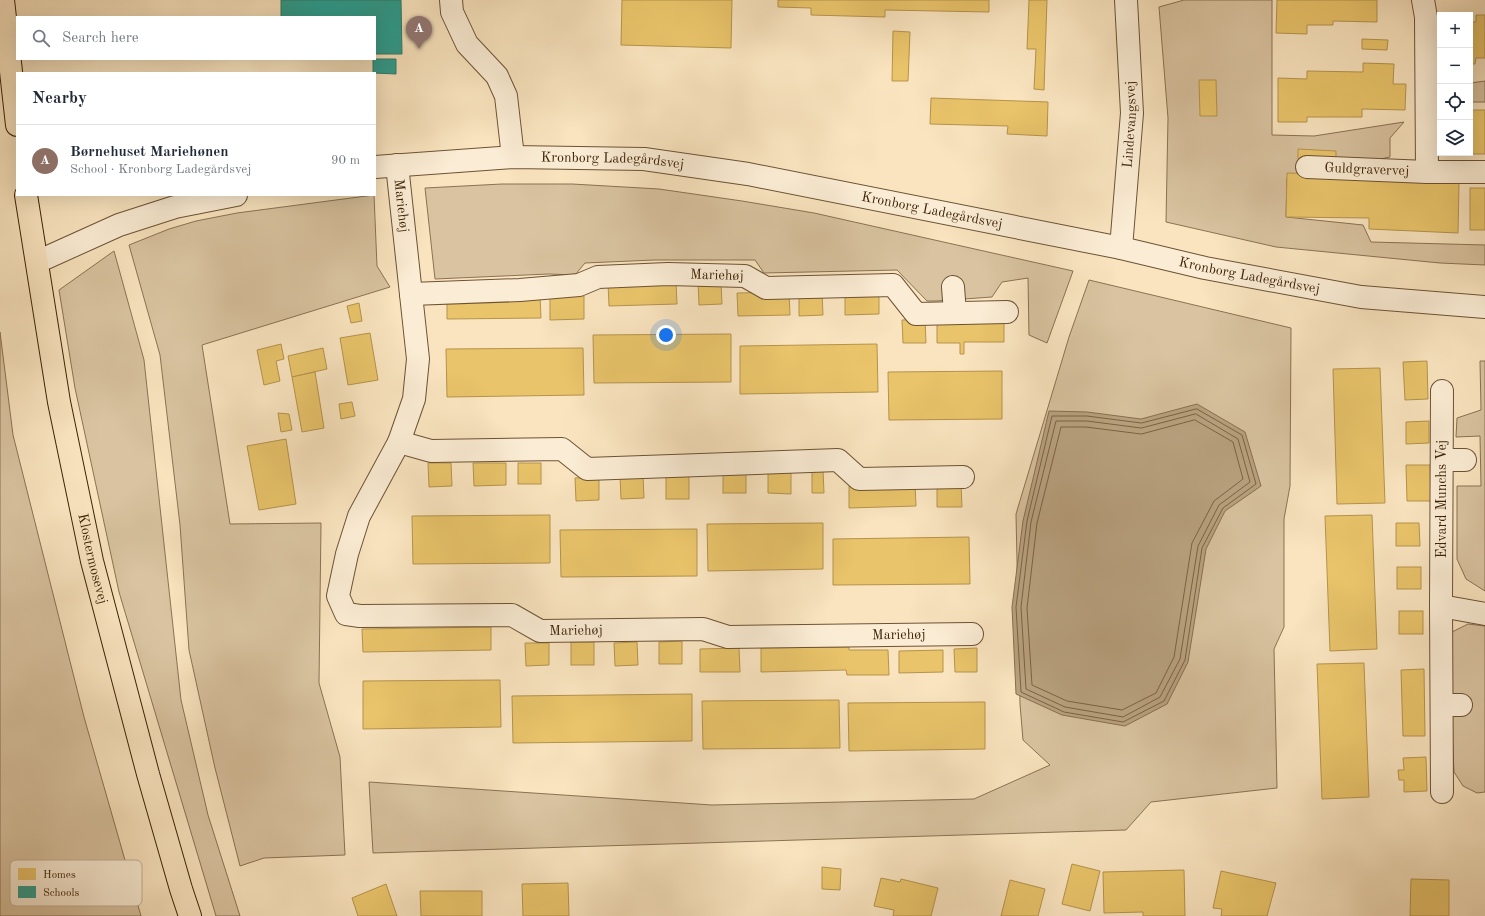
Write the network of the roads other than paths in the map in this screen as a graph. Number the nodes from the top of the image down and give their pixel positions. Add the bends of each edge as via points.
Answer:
1 (3, 0) edge
2 (451, 0) edge
3 (1127, 0) edge
4 (1422, 0) edge
5 (16, 116) edge
6 (513, 157) junction
7 (397, 165) junction
8 (376, 167) edge
9 (1307, 167) dead end
10 (1427, 172) junction
11 (1485, 172) edge
12 (26, 196) edge
13 (231, 196) edge
14 (1121, 248) junction
15 (37, 262) junction
16 (953, 287) dead end
17 (411, 294) junction
18 (1485, 307) edge
19 (1007, 312) dead end
20 (955, 313) junction
21 (1442, 391) dead end
22 (399, 442) junction
23 (1442, 460) junction
24 (1465, 460) dead end
25 (963, 477) dead end
26 (1441, 606) junction
27 (1485, 614) edge
28 (972, 634) dead end
29 (1442, 792) dead end
30 (190, 916) edge

1 - 5 main road
2 - 6 street via 452,12 467,44 497,76 506,96
3 - 14 street, Lindevangsvej via 1132,113
4 - 10 street, Guldgravervej via 1426,17
6 - 7 street, Kronborg Ladegårdsvej
6 - 14 street, Kronborg Ladegårdsvej via 644,160 748,174
7 - 8 street, Kronborg Ladegårdsvej
7 - 17 street, Mariehøj
9 - 10 street, Guldgravervej
10 - 11 street, Guldgravervej
12 - 15 main road, Klostermosevej
13 - 15 street via 175,207 119,225
14 - 18 street, Kronborg Ladegårdsvej via 1205,268 1361,297
15 - 30 main road, Klostermosevej via 59,402 92,561 148,774
16 - 20 street
17 - 20 street, Mariehøj via 579,286 598,277 668,274 744,276 766,288 893,286 916,314
17 - 22 street, Mariehøj via 418,359 414,399
19 - 20 street, Mariehøj
21 - 23 street, Edvard Munchs Vej
22 - 25 street via 431,451 562,449 587,468 838,460 859,479
22 - 28 street, Mariehøj via 359,516 347,554 338,596 346,614 512,615 540,631 703,629 728,637
23 - 24 street
23 - 26 street, Edvard Munchs Vej
26 - 27 street
26 - 29 street, Edvard Munchs Vej via 1451,705

